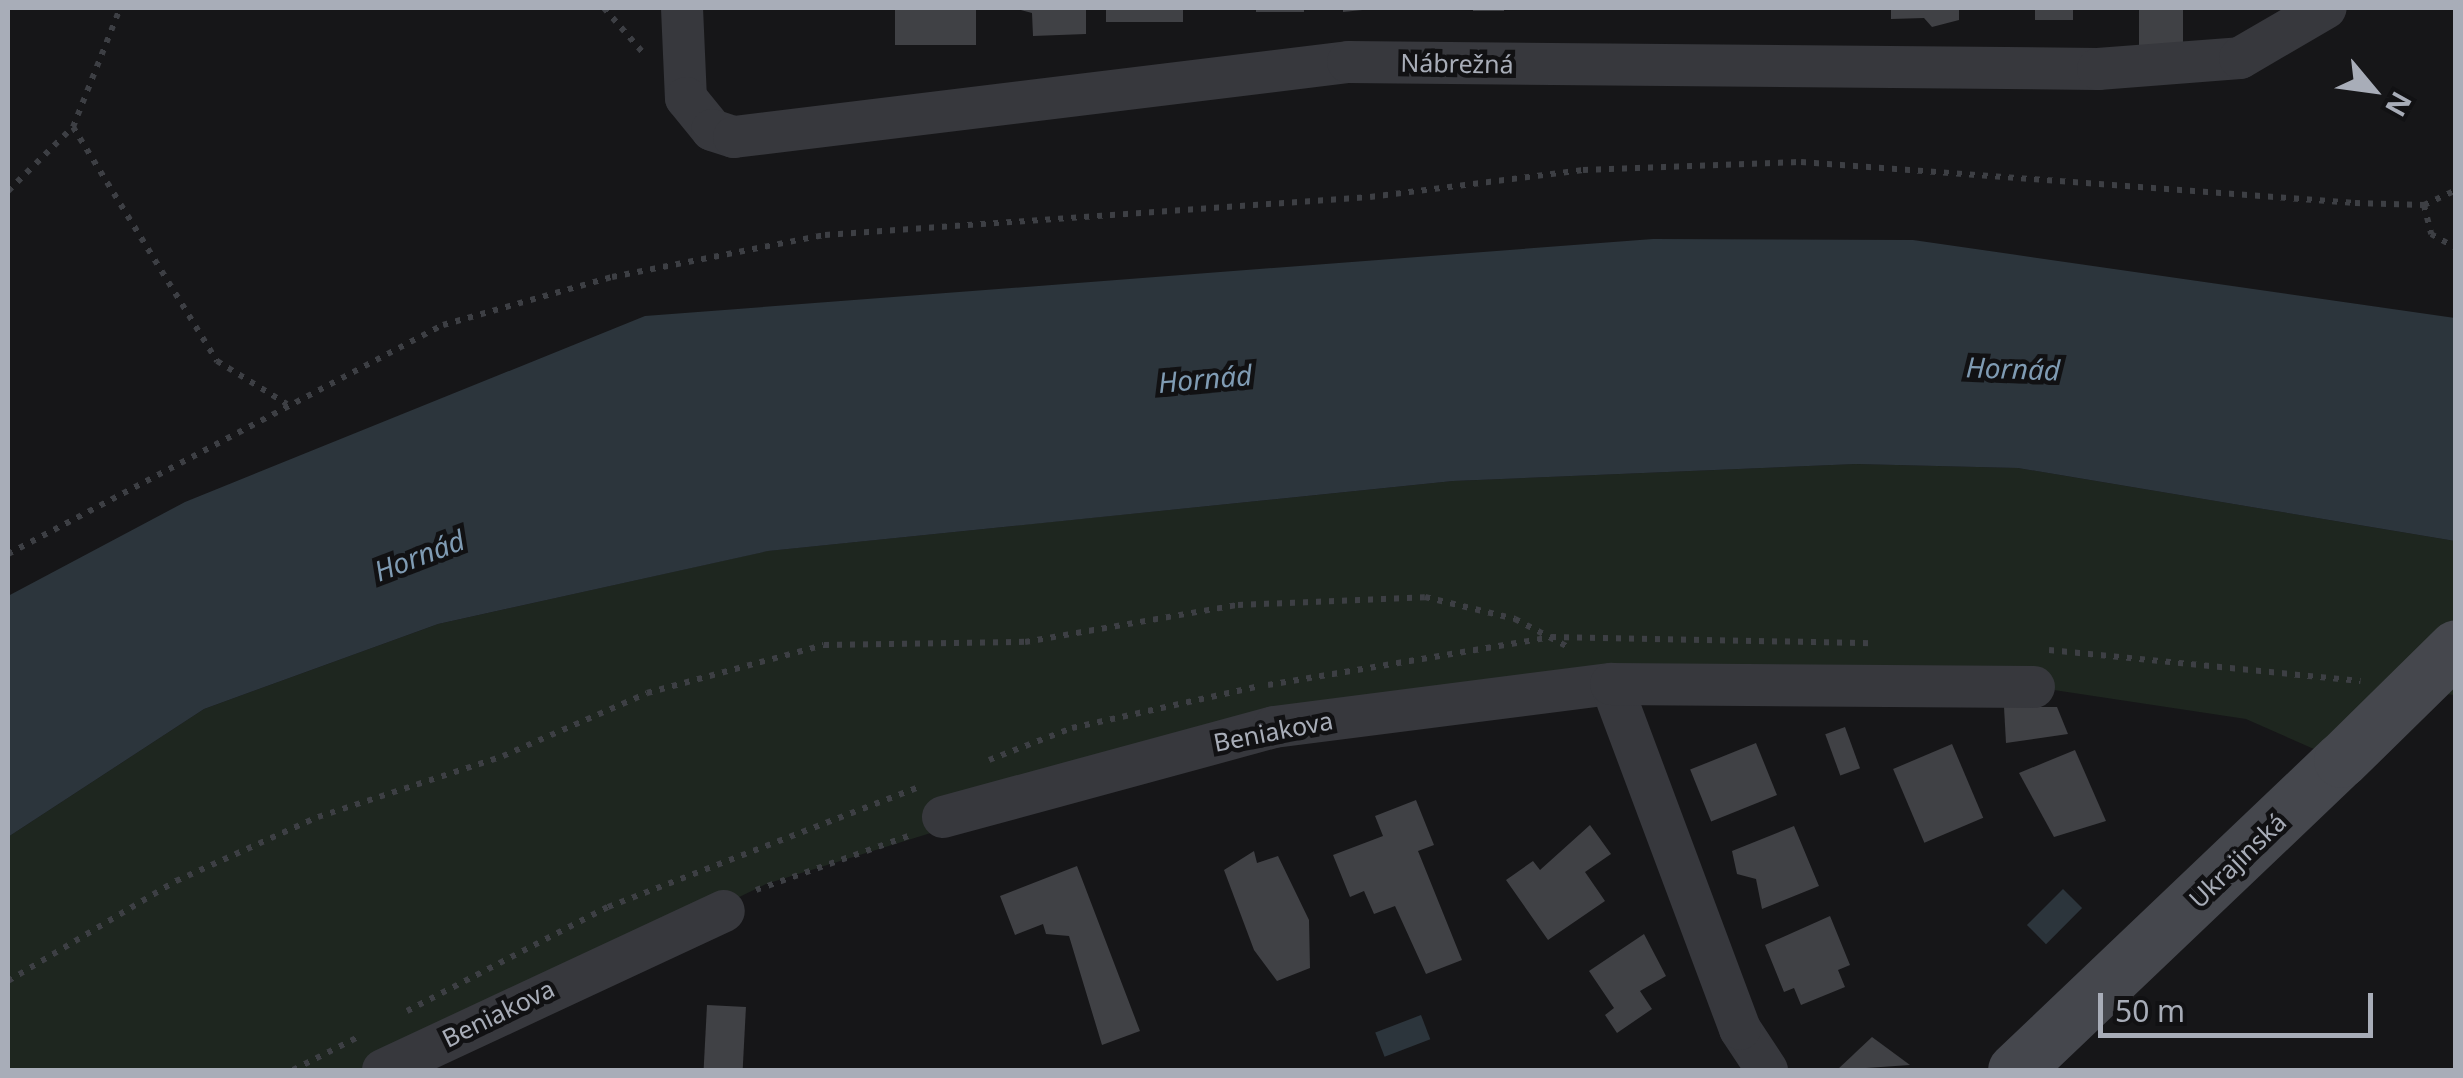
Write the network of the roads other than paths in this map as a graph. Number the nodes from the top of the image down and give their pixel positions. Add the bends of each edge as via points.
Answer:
1 (682, 8) edge
2 (2326, 8) edge
3 (2456, 647) edge
4 (1611, 684) junction
5 (2034, 687) dead end
6 (942, 816) road end
7 (731, 906) road end
8 (383, 1070) edge
9 (1767, 1070) edge
10 (2016, 1070) edge

1 - 2 street, Nábrežná via 684,72 694,115 734,137 1348,62 2098,69 2240,58
3 - 10 main road, Ukrajinská, bridge
4 - 5 street, Beniakova
4 - 6 street, Beniakova via 1274,727
4 - 9 street via 1740,1029
7 - 8 street, Beniakova

